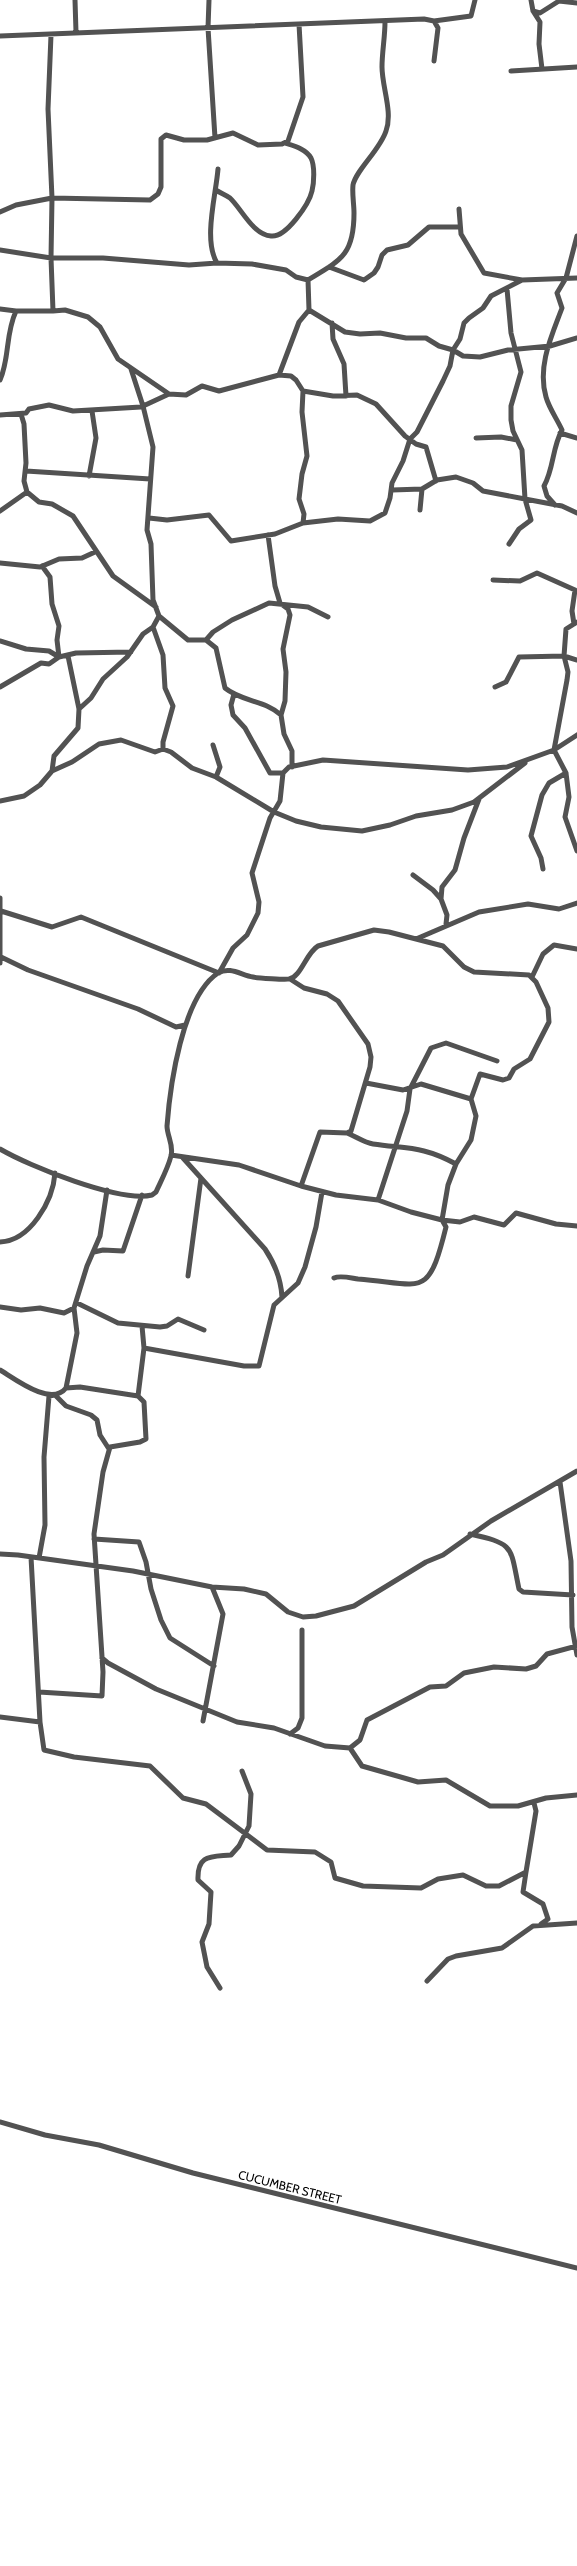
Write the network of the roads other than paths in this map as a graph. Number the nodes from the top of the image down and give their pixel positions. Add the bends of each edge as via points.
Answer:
1 (75, 0) edge
2 (209, 0) edge
3 (475, 0) edge
4 (531, 0) edge
5 (577, 3) edge
6 (533, 12) junction
7 (434, 21) junction
8 (385, 22) junction
9 (299, 24) junction
10 (208, 28) junction
11 (76, 32) junction
12 (51, 35) junction
13 (0, 36) edge
14 (434, 61) dead end
15 (577, 67) edge
16 (542, 69) junction
17 (511, 71) dead end
18 (216, 138) junction
19 (285, 144) junction
20 (218, 169) dead end
21 (216, 190) junction
22 (52, 198) junction
23 (459, 209) dead end
24 (0, 212) edge
25 (459, 227) junction
26 (577, 236) edge
27 (0, 250) edge
28 (51, 258) junction
29 (216, 263) junction
30 (329, 267) junction
31 (566, 278) junction
32 (577, 278) edge
33 (308, 280) junction
34 (522, 280) junction
35 (508, 289) junction
36 (0, 308) edge
37 (309, 310) junction
38 (16, 311) junction
39 (53, 311) junction
40 (332, 323) junction
41 (577, 338) edge
42 (550, 346) junction
43 (453, 350) junction
44 (517, 350) junction
45 (131, 368) junction
46 (279, 375) junction
47 (0, 380) edge
48 (303, 391) junction
49 (169, 394) junction
50 (346, 396) junction
51 (143, 406) junction
52 (92, 411) junction
53 (21, 414) junction
54 (0, 415) edge
55 (560, 433) junction
56 (476, 438) dead end
57 (577, 438) edge
58 (410, 439) junction
59 (517, 440) junction
60 (26, 471) junction
61 (89, 476) junction
62 (150, 479) junction
63 (436, 481) junction
64 (422, 489) junction
65 (392, 490) junction
66 (27, 492) junction
67 (524, 499) junction
68 (555, 505) junction
69 (420, 510) dead end
70 (0, 511) edge
71 (577, 513) edge
72 (149, 518) junction
73 (303, 523) junction
74 (268, 535) junction
75 (509, 544) dead end
76 (95, 552) junction
77 (0, 563) edge
78 (42, 566) junction
79 (493, 580) dead end
80 (280, 603) junction
81 (158, 608) junction
82 (159, 616) junction
83 (328, 617) dead end
84 (576, 623) edge
85 (153, 627) junction
86 (206, 640) junction
87 (0, 641) edge
88 (131, 652) junction
89 (68, 656) junction
90 (564, 656) junction
91 (59, 657) junction
92 (577, 660) edge
93 (0, 687) edge
94 (495, 688) dead end
95 (234, 694) junction
96 (79, 709) junction
97 (281, 715) junction
98 (577, 735) edge
99 (213, 745) dead end
100 (163, 749) junction
101 (554, 750) junction
102 (528, 761) junction
103 (292, 767) junction
104 (52, 771) junction
105 (283, 773) junction
106 (566, 773) junction
107 (216, 777) junction
108 (479, 799) junction
109 (0, 801) edge
110 (274, 812) junction
111 (577, 851) edge
112 (543, 869) dead end
113 (413, 875) dead end
114 (441, 899) junction
115 (0, 902) edge
116 (577, 903) edge
117 (1, 911) junction
118 (446, 924) junction
119 (416, 939) junction
120 (577, 949) edge
121 (0, 960) edge
122 (219, 973) junction
123 (532, 977) junction
124 (290, 980) junction
125 (185, 1025) junction
126 (497, 1061) dead end
127 (366, 1083) junction
128 (410, 1089) junction
129 (471, 1099) junction
130 (347, 1133) junction
131 (394, 1145) junction
132 (0, 1150) edge
133 (171, 1155) junction
134 (183, 1158) junction
135 (456, 1164) junction
136 (55, 1174) junction
137 (201, 1178) junction
138 (301, 1186) junction
139 (107, 1190) junction
140 (322, 1192) junction
141 (142, 1195) junction
142 (378, 1200) junction
143 (442, 1220) junction
144 (577, 1226) edge
145 (0, 1242) edge
146 (94, 1252) junction
147 (188, 1276) dead end
148 (334, 1278) dead end
149 (282, 1297) junction
150 (77, 1303) junction
151 (0, 1307) edge
152 (74, 1308) junction
153 (142, 1326) junction
154 (204, 1330) dead end
155 (144, 1348) junction
156 (0, 1370) edge
157 (66, 1388) junction
158 (54, 1395) junction
159 (138, 1396) junction
160 (109, 1449) junction
161 (577, 1471) edge
162 (560, 1482) junction
163 (470, 1534) junction
164 (94, 1539) junction
165 (0, 1554) edge
166 (31, 1557) junction
167 (39, 1558) junction
168 (95, 1566) junction
169 (148, 1574) junction
170 (212, 1587) junction
171 (573, 1595) junction
172 (302, 1630) dead end
173 (575, 1647) edge
174 (577, 1655) edge
175 (102, 1658) junction
176 (214, 1666) junction
177 (39, 1692) junction
178 (205, 1709) junction
179 (0, 1717) edge
180 (203, 1721) dead end
181 (40, 1722) junction
182 (290, 1734) junction
183 (350, 1748) junction
184 (242, 1770) dead end
185 (577, 1796) edge
186 (534, 1803) junction
187 (246, 1834) junction
188 (526, 1872) junction
189 (577, 1923) edge
190 (540, 1925) junction
191 (427, 1982) dead end
192 (220, 1988) dead end
193 (0, 2122) edge
194 (577, 2268) edge

1 - 11 street
2 - 10 street
3 - 7 street via 471,16
4 - 6 street
5 - 6 street via 559,1 540,13
6 - 16 street via 540,22
7 - 8 street via 424,19
7 - 14 street via 439,39
8 - 9 street
8 - 30 street via 382,65 388,121 386,132 374,156 357,175 353,186 354,224 346,254
9 - 10 street
9 - 19 street via 303,97
10 - 11 street
10 - 18 street
11 - 12 street
12 - 13 street
12 - 22 street via 48,109
15 - 16 street
16 - 17 street
18 - 19 street via 232,134 258,145
18 - 22 street via 184,140 166,135 161,139 161,187 158,194 150,200
19 - 21 street via 301,148 311,158 313,175 312,192 287,230 271,236 263,234 249,222 230,198
20 - 21 street
21 - 29 street via 211,224 211,254
22 - 24 street via 16,205
22 - 28 street
23 - 25 street
25 - 30 street via 429,227 408,245 387,250 374,273 364,280
25 - 34 street via 484,273
26 - 31 street
27 - 28 street
28 - 29 street via 103,258 189,265
28 - 39 street
29 - 33 street via 252,264 286,270 296,277
30 - 33 street
31 - 32 street
31 - 34 street
31 - 42 street via 557,293 562,308 554,326
33 - 37 street
34 - 35 street
35 - 43 street via 491,296 483,308 464,323 460,339
35 - 44 street via 510,333
36 - 38 street
37 - 40 street
37 - 46 street via 296,328
38 - 39 street
38 - 47 street via 9,327 5,366
39 - 45 street via 65,310 88,317 100,327 118,359
40 - 43 street via 345,332 426,338 439,346
40 - 50 street via 334,339 344,364
41 - 42 street
42 - 44 street
42 - 55 street via 544,364 544,380 546,396 562,430
43 - 44 street via 463,356 480,357
43 - 58 street via 450,366 443,381 417,432
44 - 59 street via 521,372 511,406 511,420
45 - 49 street
45 - 51 street
46 - 48 street via 291,376
46 - 49 street via 219,391 202,386 186,395
48 - 50 street
48 - 73 street via 302,412 307,456 302,474 300,499 304,514
49 - 51 street
50 - 58 street via 357,396 376,404
51 - 52 street
51 - 62 street via 153,447
52 - 53 street via 72,411 49,405 29,409
52 - 61 street via 96,438
53 - 54 street
53 - 60 street
55 - 57 street
55 - 68 street via 551,473 544,486 547,496
56 - 59 street via 501,437
58 - 63 street via 426,447
58 - 65 street via 392,483
59 - 67 street via 522,450
60 - 61 street
60 - 66 street via 24,481
61 - 62 street
62 - 72 street
63 - 64 street
63 - 67 street via 456,477 473,483 482,491
64 - 65 street
64 - 69 street
65 - 73 street via 385,513 377,518 364,521 338,518
66 - 70 street
66 - 76 street via 39,502 52,504 73,516
67 - 68 street
67 - 75 street via 531,520 518,529
68 - 71 street
72 - 74 street via 167,520 209,515 231,541
72 - 81 street via 147,530 151,544 153,600
73 - 74 street
74 - 80 street via 270,560
76 - 78 street via 82,558 59,559
76 - 81 street via 117,580
77 - 78 street
78 - 91 street via 50,577 52,604 59,626
79 - 84 street via 520,581 537,573 566,584 575,590 572,611
80 - 83 street via 308,607
80 - 86 street via 269,603 232,620 213,632
80 - 97 street via 288,609 290,615 283,649 286,672 285,701
81 - 82 street
82 - 85 street
82 - 86 street via 188,640
84 - 90 street via 566,629
85 - 88 street via 143,634
85 - 100 street via 163,655 165,688 173,706
86 - 95 street via 216,648 225,688
87 - 91 street via 26,649 49,652
88 - 89 street via 76,653
88 - 96 street via 103,679 91,698
89 - 91 street
89 - 96 street
90 - 92 street
90 - 94 street via 519,657 506,682
90 - 101 street via 568,672
91 - 93 street via 49,664 41,663
95 - 97 street via 273,707
95 - 105 street via 231,705 233,715 249,735 265,768 270,773
96 - 104 street via 78,728 54,756
97 - 103 street via 284,734 292,751
98 - 101 street
99 - 107 street via 220,767
100 - 104 street via 155,752 121,740 99,744 72,762
100 - 107 street via 180,757 192,768
101 - 102 street
101 - 106 street
102 - 103 street via 507,767 475,770 323,760
102 - 108 street
103 - 105 street
104 - 109 street via 40,785 24,796
105 - 110 street via 280,801
106 - 111 street via 568,797 565,817
106 - 112 street via 549,783 542,795 531,836
107 - 110 street
108 - 110 street via 452,810 416,816 362,831 311,826
108 - 114 street via 455,870 442,887
110 - 122 street via 252,873 259,902 258,912 247,935 233,948
113 - 114 street
114 - 118 street via 446,908
115 - 117 street
116 - 118 street via 559,909 528,904 501,908 479,912
117 - 121 street
117 - 122 street via 52,927 81,918
118 - 119 street
119 - 123 street via 443,946 474,972 526,974
119 - 124 street via 374,930 318,946 311,950 296,976
120 - 123 street via 554,945 543,954
121 - 125 street via 138,1009 176,1027
122 - 124 street via 234,971 254,978
122 - 125 street via 203,991
123 - 129 street via 548,1008 549,1022 541,1039 530,1059 514,1069 510,1078 503,1080 480,1074
124 - 127 street via 304,988 332,997 352,1019 368,1044 372,1057
125 - 133 street via 172,1085 167,1128 171,1141
126 - 128 street via 446,1042 430,1048
127 - 128 street
127 - 130 street via 361,1092 351,1131
128 - 129 street via 421,1084
128 - 131 street via 407,1111
129 - 135 street via 476,1116 472,1133
130 - 131 street via 371,1144
130 - 138 street via 320,1132
131 - 135 street via 435,1153
131 - 142 street
132 - 136 street
133 - 134 street
133 - 141 street via 156,1192 148,1196
134 - 137 street
134 - 138 street via 239,1165
135 - 143 street via 448,1185
136 - 139 street
136 - 145 street via 54,1186 36,1221 16,1240
137 - 147 street
137 - 149 street via 265,1249 274,1264 281,1284
138 - 140 street
139 - 141 street
139 - 146 street via 100,1236
140 - 142 street
140 - 149 street via 305,1268 298,1283
141 - 146 street via 124,1250
142 - 143 street
143 - 144 street via 460,1222 474,1217 504,1225 516,1213 556,1224
143 - 148 street via 446,1227 439,1255 426,1281 411,1285
146 - 150 street
149 - 155 street via 274,1305 259,1366 244,1366
150 - 152 street
150 - 153 street via 118,1322
151 - 152 street via 21,1310 40,1308 64,1313
152 - 157 street via 77,1333
153 - 154 street via 167,1326 178,1319
153 - 155 street
155 - 159 street
156 - 158 street via 23,1385
157 - 158 street via 60,1394
157 - 159 street via 80,1387
158 - 160 street via 66,1406 94,1418 100,1435
158 - 167 street via 48,1396 44,1457 46,1525
159 - 160 street via 144,1402 146,1439 113,1445
160 - 164 street
161 - 162 street
162 - 163 street
162 - 171 street via 572,1561
163 - 170 street via 443,1555 426,1562 354,1606 316,1616 303,1617 288,1612 266,1594 244,1589
163 - 171 street via 500,1541 511,1550 519,1589 523,1592
164 - 168 street
164 - 169 street via 139,1542
165 - 166 street
166 - 167 street
166 - 177 street
167 - 168 street
168 - 169 street
168 - 175 street
169 - 170 street
169 - 176 street via 161,1620 170,1638
170 - 176 street via 223,1614
171 - 173 street
172 - 182 street via 302,1718 298,1728
173 - 174 street
173 - 183 street via 547,1654 536,1666 526,1669 494,1667 464,1673 446,1686 430,1687 367,1720 360,1740
175 - 177 street via 102,1696
175 - 178 street via 156,1689
176 - 178 street
177 - 181 street
178 - 180 street
178 - 182 street via 237,1722 269,1726
179 - 181 street
181 - 187 street via 44,1750 74,1757 150,1766 183,1798 206,1804
182 - 183 street via 325,1746
183 - 186 street via 362,1766 418,1782 446,1780 490,1806
184 - 187 street via 251,1794
185 - 186 street via 546,1798
186 - 188 street via 536,1811
187 - 188 street via 267,1850 316,1852 331,1862 335,1878 363,1886 421,1888 438,1879 463,1875 486,1886 499,1886
187 - 192 street via 231,1855 209,1856 203,1859 198,1872 198,1880 211,1892 209,1924 202,1942 203,1951 207,1967
188 - 190 street via 523,1892 543,1904 548,1919
189 - 190 street
190 - 191 street via 527,1928 502,1948 448,1959
193 - 194 street, CUCUMBER STREET via 45,2135 99,2145 193,2173

